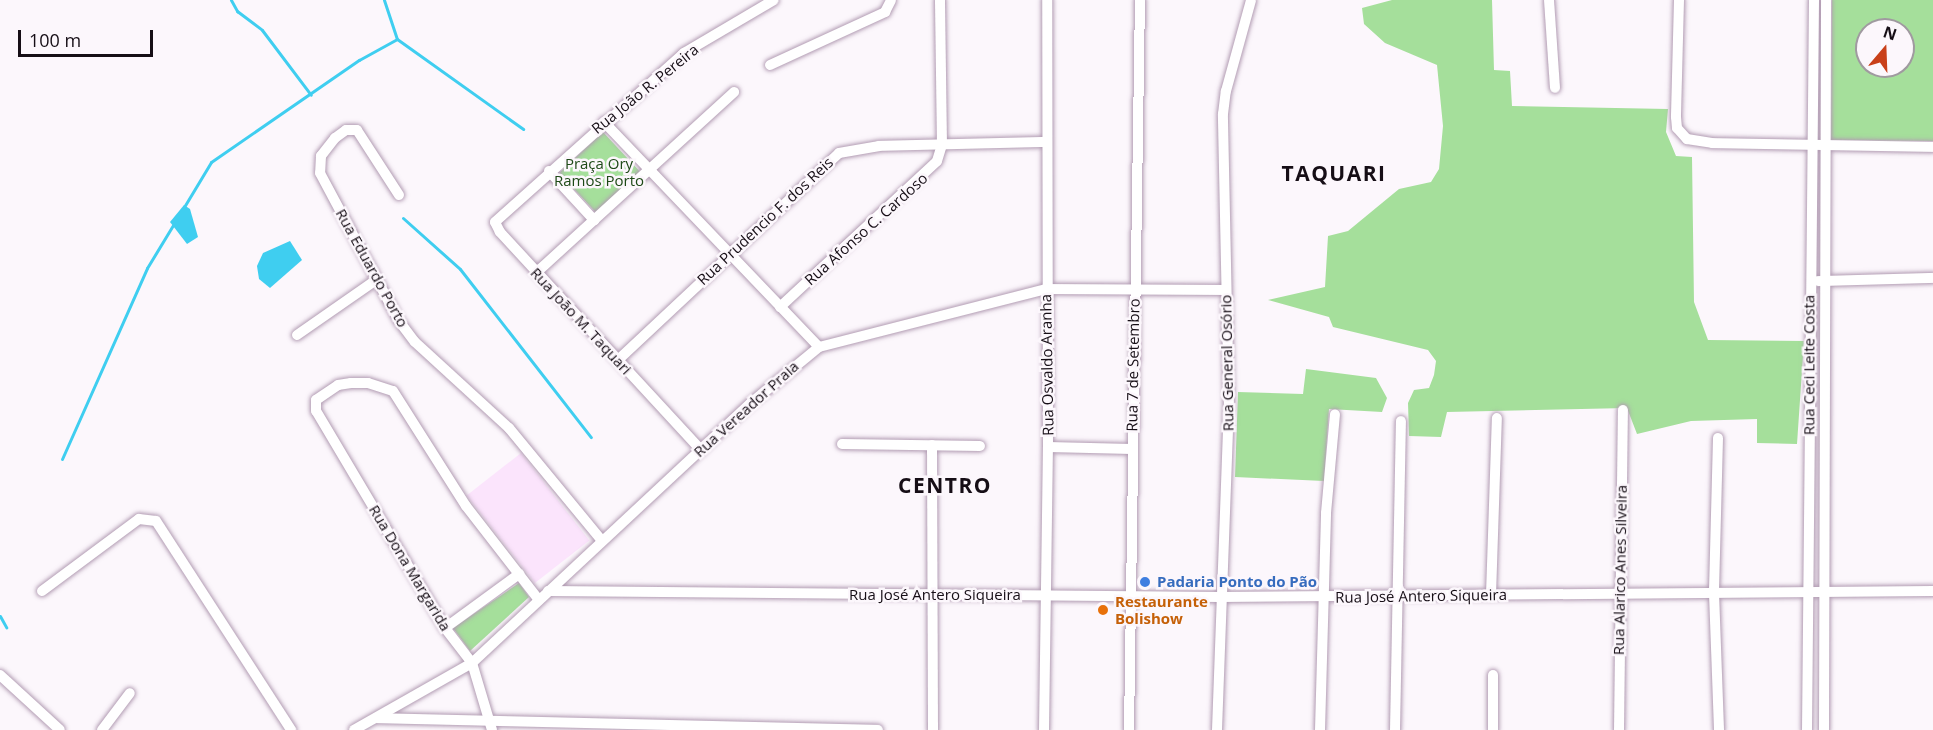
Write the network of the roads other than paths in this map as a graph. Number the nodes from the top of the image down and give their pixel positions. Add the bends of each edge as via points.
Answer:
1 (774, 0) edge
2 (891, 0) edge
3 (940, 0) edge
4 (1047, 0) edge
5 (1140, 0) edge
6 (1251, 0) edge
7 (1549, 0) edge
8 (1679, 0) edge
9 (1814, 0) edge
10 (1826, 0) edge
11 (1826, 12) junction
12 (1814, 13) junction
13 (770, 65) dead end
14 (1555, 88) dead end
15 (735, 92) dead end
16 (604, 122) junction
17 (1047, 142) junction
18 (942, 145) junction
19 (1811, 145) junction
20 (1824, 145) junction
21 (1933, 147) edge
22 (549, 171) junction
23 (651, 171) junction
24 (527, 192) joint
25 (399, 195) dead end
26 (594, 220) junction
27 (730, 253) junction
28 (537, 273) junction
29 (1933, 278) edge
30 (376, 280) junction
31 (1824, 281) junction
32 (1809, 282) junction
33 (1046, 289) junction
34 (1135, 289) junction
35 (1226, 290) junction
36 (780, 307) junction
37 (297, 335) dead end
38 (819, 347) junction
39 (618, 360) junction
40 (1623, 410) dead end
41 (1335, 414) dead end
42 (1497, 418) dead end
43 (1401, 421) dead end
44 (1718, 438) dead end
45 (842, 444) dead end
46 (932, 445) junction
47 (980, 446) dead end
48 (1048, 447) junction
49 (1132, 449) junction
50 (700, 450) junction
51 (1808, 503) junction
52 (1824, 504) junction
53 (602, 541) junction
54 (519, 574) junction
55 (42, 591) dead end
56 (548, 591) junction
57 (1933, 591) edge
58 (1808, 592) junction
59 (1824, 592) junction
60 (1714, 593) junction
61 (1619, 594) junction
62 (936, 595) junction
63 (1491, 595) junction
64 (1046, 596) junction
65 (1396, 596) junction
66 (1129, 597) junction
67 (1220, 597) junction
68 (1323, 597) junction
69 (539, 600) junction
70 (445, 628) junction
71 (472, 663) junction
72 (0, 675) edge
73 (1492, 675) dead end
74 (130, 693) dead end
75 (376, 718) junction
76 (491, 725) edge
77 (740, 728) edge
78 (60, 730) edge
79 (102, 730) edge
80 (291, 730) edge
81 (354, 730) edge
82 (878, 730) edge
83 (933, 730) edge
84 (1044, 730) edge
85 (1129, 730) edge
86 (1217, 730) edge
87 (1320, 730) edge
88 (1395, 730) edge
89 (1493, 730) edge
90 (1618, 730) edge
91 (1719, 730) edge
92 (1808, 730) edge
93 (1824, 730) edge

1 - 16 street, Rua João R. Pereira via 684,53
2 - 13 street via 885,12
3 - 18 street
4 - 17 street, Rua Osvaldo Aranha
5 - 34 street, Rua 7 de Setembro
6 - 35 street, Rua General Osório via 1223,114
7 - 14 street
8 - 19 street via 1677,128 1693,142
9 - 12 street, Rua Ceci Leite Costa
10 - 11 street, Rua Ceci Leite Costa
11 - 12 street
11 - 20 street, Rua Ceci Leite Costa
12 - 19 street, Rua Ceci Leite Costa
15 - 23 street
16 - 22 street, Rua João R. Pereira
16 - 23 street
17 - 18 street, Rua Prudencio F. dos Reis
17 - 33 street, Rua Osvaldo Aranha
18 - 27 street, Rua Prudencio F. dos Reis via 879,146 839,153
18 - 36 street, Rua Afonso C. Cardoso via 927,174
19 - 20 street
19 - 32 street, Rua Ceci Leite Costa
20 - 21 street
20 - 31 street, Rua Ceci Leite Costa
22 - 24 street, Rua João R. Pereira
22 - 26 street
23 - 26 street
23 - 27 street
24 - 28 street, Rua João M. Taquari via 501,214 495,226
25 - 30 street, Rua Eduardo Porto via 357,129 346,130 335,138 321,156 320,173
26 - 28 street
27 - 36 street
27 - 39 street, Rua Prudencio F. dos Reis
28 - 39 street, Rua João M. Taquari
29 - 31 street
30 - 37 street
30 - 53 street, Rua Eduardo Porto via 415,342 509,428
31 - 32 street
31 - 52 street, Rua Ceci Leite Costa
32 - 51 street, Rua Ceci Leite Costa
33 - 34 street, Rua Vereador Praia
33 - 38 street, Rua Vereador Praia
33 - 48 street, Rua Osvaldo Aranha
34 - 35 street, Rua Vereador Praia
34 - 49 street, Rua 7 de Setembro
35 - 67 street, Rua General Osório via 1229,407
36 - 38 street
38 - 50 street, Rua Vereador Praia
39 - 50 street, Rua João M. Taquari
40 - 61 street, Rua Alarico Anes Silveira
41 - 68 street
42 - 63 street
43 - 65 street
44 - 60 street
45 - 46 street
46 - 47 street
46 - 62 street
48 - 49 street
48 - 64 street, Rua Osvaldo Aranha
49 - 66 street, Rua 7 de Setembro
50 - 53 street, Rua Vereador Praia
51 - 52 street
51 - 58 street, Rua Ceci Leite Costa
52 - 59 street, Rua Ceci Leite Costa
53 - 56 street, Rua Vereador Praia
54 - 69 street
54 - 70 street
54 - 70 street, Rua Dona Margarida via 466,506 399,398 382,386 351,383 320,396 314,405 316,411
55 - 80 street via 139,519 156,521
56 - 62 street, Rua José Antero Siqueira
56 - 69 street, Rua Vereador Praia
57 - 59 street, Rua José Antero Siqueira
58 - 59 street, Rua José Antero Siqueira
58 - 60 street, Rua José Antero Siqueira
58 - 92 street, Rua Ceci Leite Costa
59 - 93 street, Rua Ceci Leite Costa
60 - 61 street, Rua José Antero Siqueira
60 - 91 street
61 - 63 street, Rua José Antero Siqueira
61 - 90 street, Rua Alarico Anes Silveira
62 - 64 street, Rua José Antero Siqueira
62 - 83 street
63 - 65 street, Rua José Antero Siqueira
64 - 66 street, Rua José Antero Siqueira
64 - 84 street, Rua Osvaldo Aranha
65 - 68 street, Rua José Antero Siqueira
65 - 88 street
66 - 67 street, Rua José Antero Siqueira
66 - 85 street, Rua 7 de Setembro
67 - 68 street, Rua José Antero Siqueira
67 - 86 street, Rua General Osório
68 - 87 street
69 - 71 street, Rua Vereador Praia
70 - 71 street, Rua Dona Margarida
71 - 75 street, Rua Vereador Praia
71 - 76 street, Rua Dona Margarida
72 - 78 street
73 - 89 street
74 - 79 street
75 - 76 street
75 - 81 street, Rua Vereador Praia
76 - 77 street
77 - 82 street

